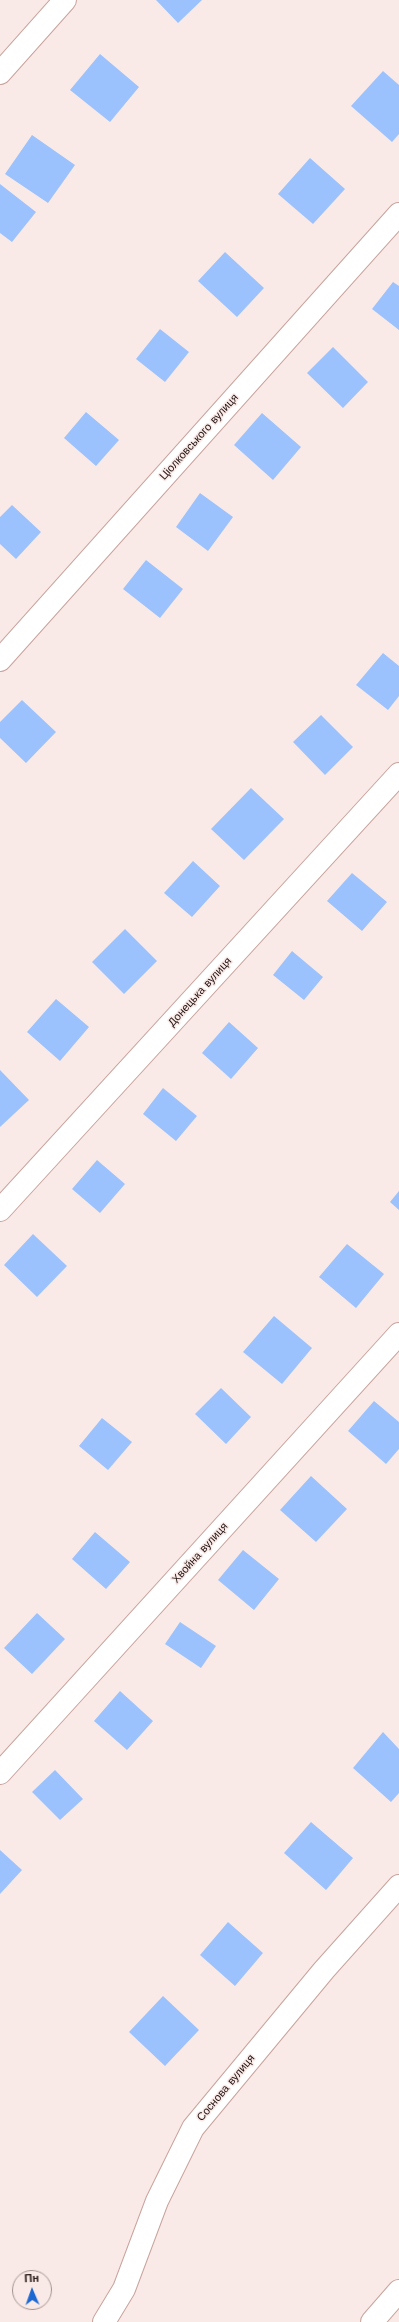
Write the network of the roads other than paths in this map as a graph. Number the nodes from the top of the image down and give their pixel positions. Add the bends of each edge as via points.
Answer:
1 (65, 0) edge
2 (0, 73) edge
3 (399, 214) edge
4 (0, 660) edge
5 (399, 774) edge
6 (0, 1210) edge
7 (399, 1334) edge
8 (0, 1773) edge
9 (399, 1886) edge
10 (399, 2291) edge
11 (104, 2322) edge
12 (372, 2322) edge

1 - 2 street
3 - 4 street, Ціолковського вулиця
5 - 6 street, Донецька вулиця
7 - 8 street, Хвойна вулиця
9 - 11 street, Соснова вулиця via 324,1970 193,2128 157,2201 124,2289
10 - 12 street

